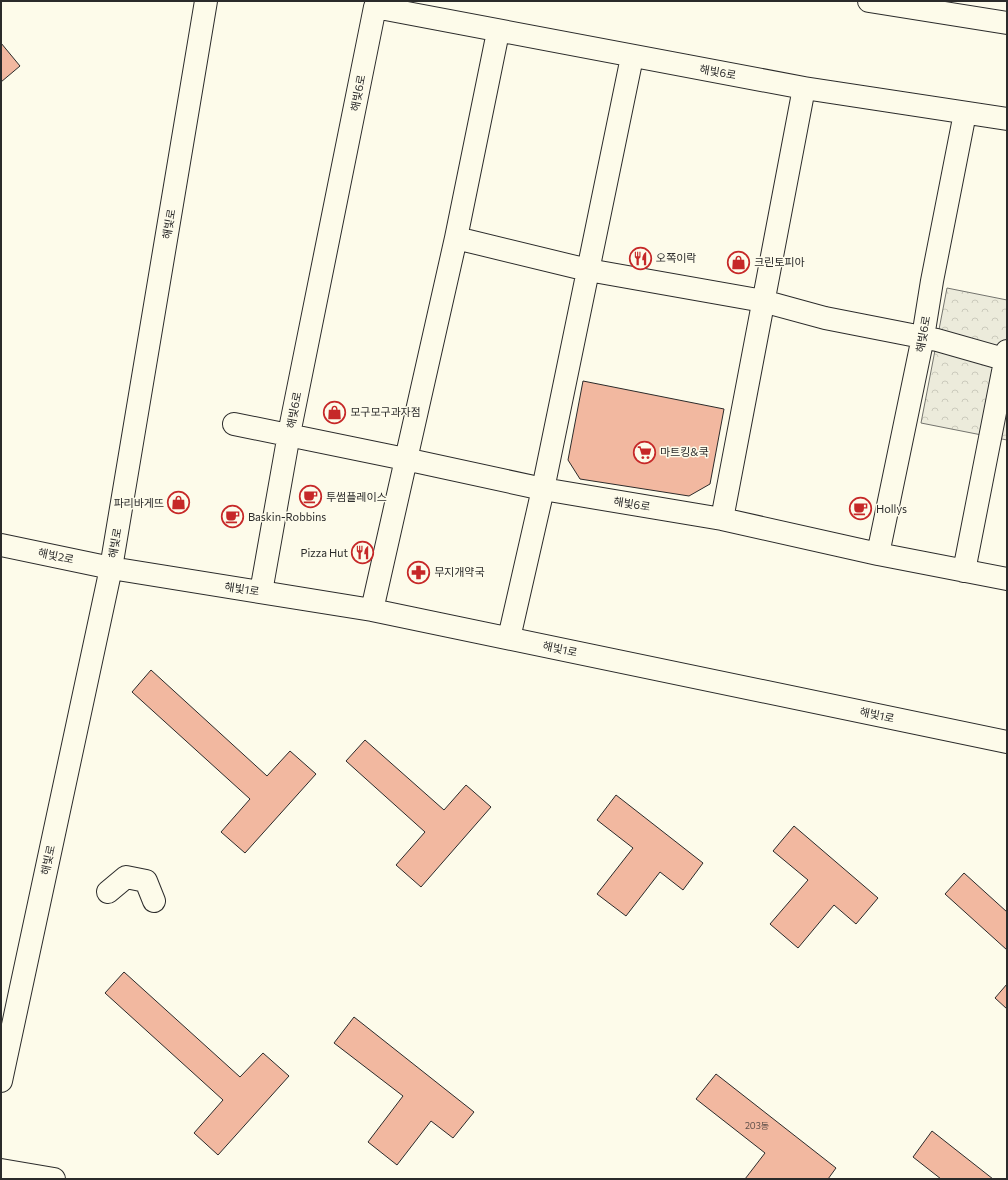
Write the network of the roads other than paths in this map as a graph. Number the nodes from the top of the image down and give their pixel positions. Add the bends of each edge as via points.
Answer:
1 (206, 1) edge
2 (869, 1) edge
3 (1007, 23) edge
4 (498, 32) junction
5 (632, 57) junction
6 (804, 88) junction
7 (965, 113) junction
8 (1007, 119) edge
9 (456, 238) junction
10 (588, 270) junction
11 (762, 301) junction
12 (923, 337) junction
13 (1007, 351) edge
14 (1007, 360) edge
15 (234, 424) dead end
16 (289, 434) junction
17 (405, 459) junction
18 (543, 489) junction
19 (722, 519) junction
20 (1, 545) edge
21 (878, 554) junction
22 (111, 568) junction
23 (964, 571) junction
24 (1007, 579) edge
25 (261, 592) junction
26 (372, 610) junction
27 (509, 638) junction
28 (1007, 742) edge
29 (108, 892) dead end
30 (154, 901) dead end
31 (1, 1082) edge
32 (1, 1170) edge
33 (54, 1179) edge

1 - 22 street, 해빛로
2 - 3 street
4 - 5 street, 해빛6로
4 - 9 street
4 - 16 street, 해빛6로 via 375,7
5 - 6 street, 해빛6로
5 - 10 street
6 - 7 street, 해빛6로
6 - 11 street
7 - 8 street, 해빛6로
7 - 12 street, 해빛6로
9 - 10 street
9 - 17 street
10 - 11 street
10 - 18 street
11 - 12 street via 825,318
11 - 19 street
12 - 14 street
12 - 21 street, 해빛6로
13 - 23 street
15 - 16 street
16 - 17 street, 해빛6로
16 - 25 street, 해빛6로
17 - 18 street, 해빛6로
17 - 26 street
18 - 19 street, 해빛6로
18 - 27 street
19 - 21 street, 해빛6로
20 - 22 street, 해빛2로
21 - 23 street, 해빛6로
22 - 25 street, 해빛1로
22 - 31 street, 해빛로
23 - 24 street, 해빛6로
25 - 26 street, 해빛1로
26 - 27 street, 해빛1로
27 - 28 street, 해빛1로
29 - 30 street via 126,876 146,881
32 - 33 street

